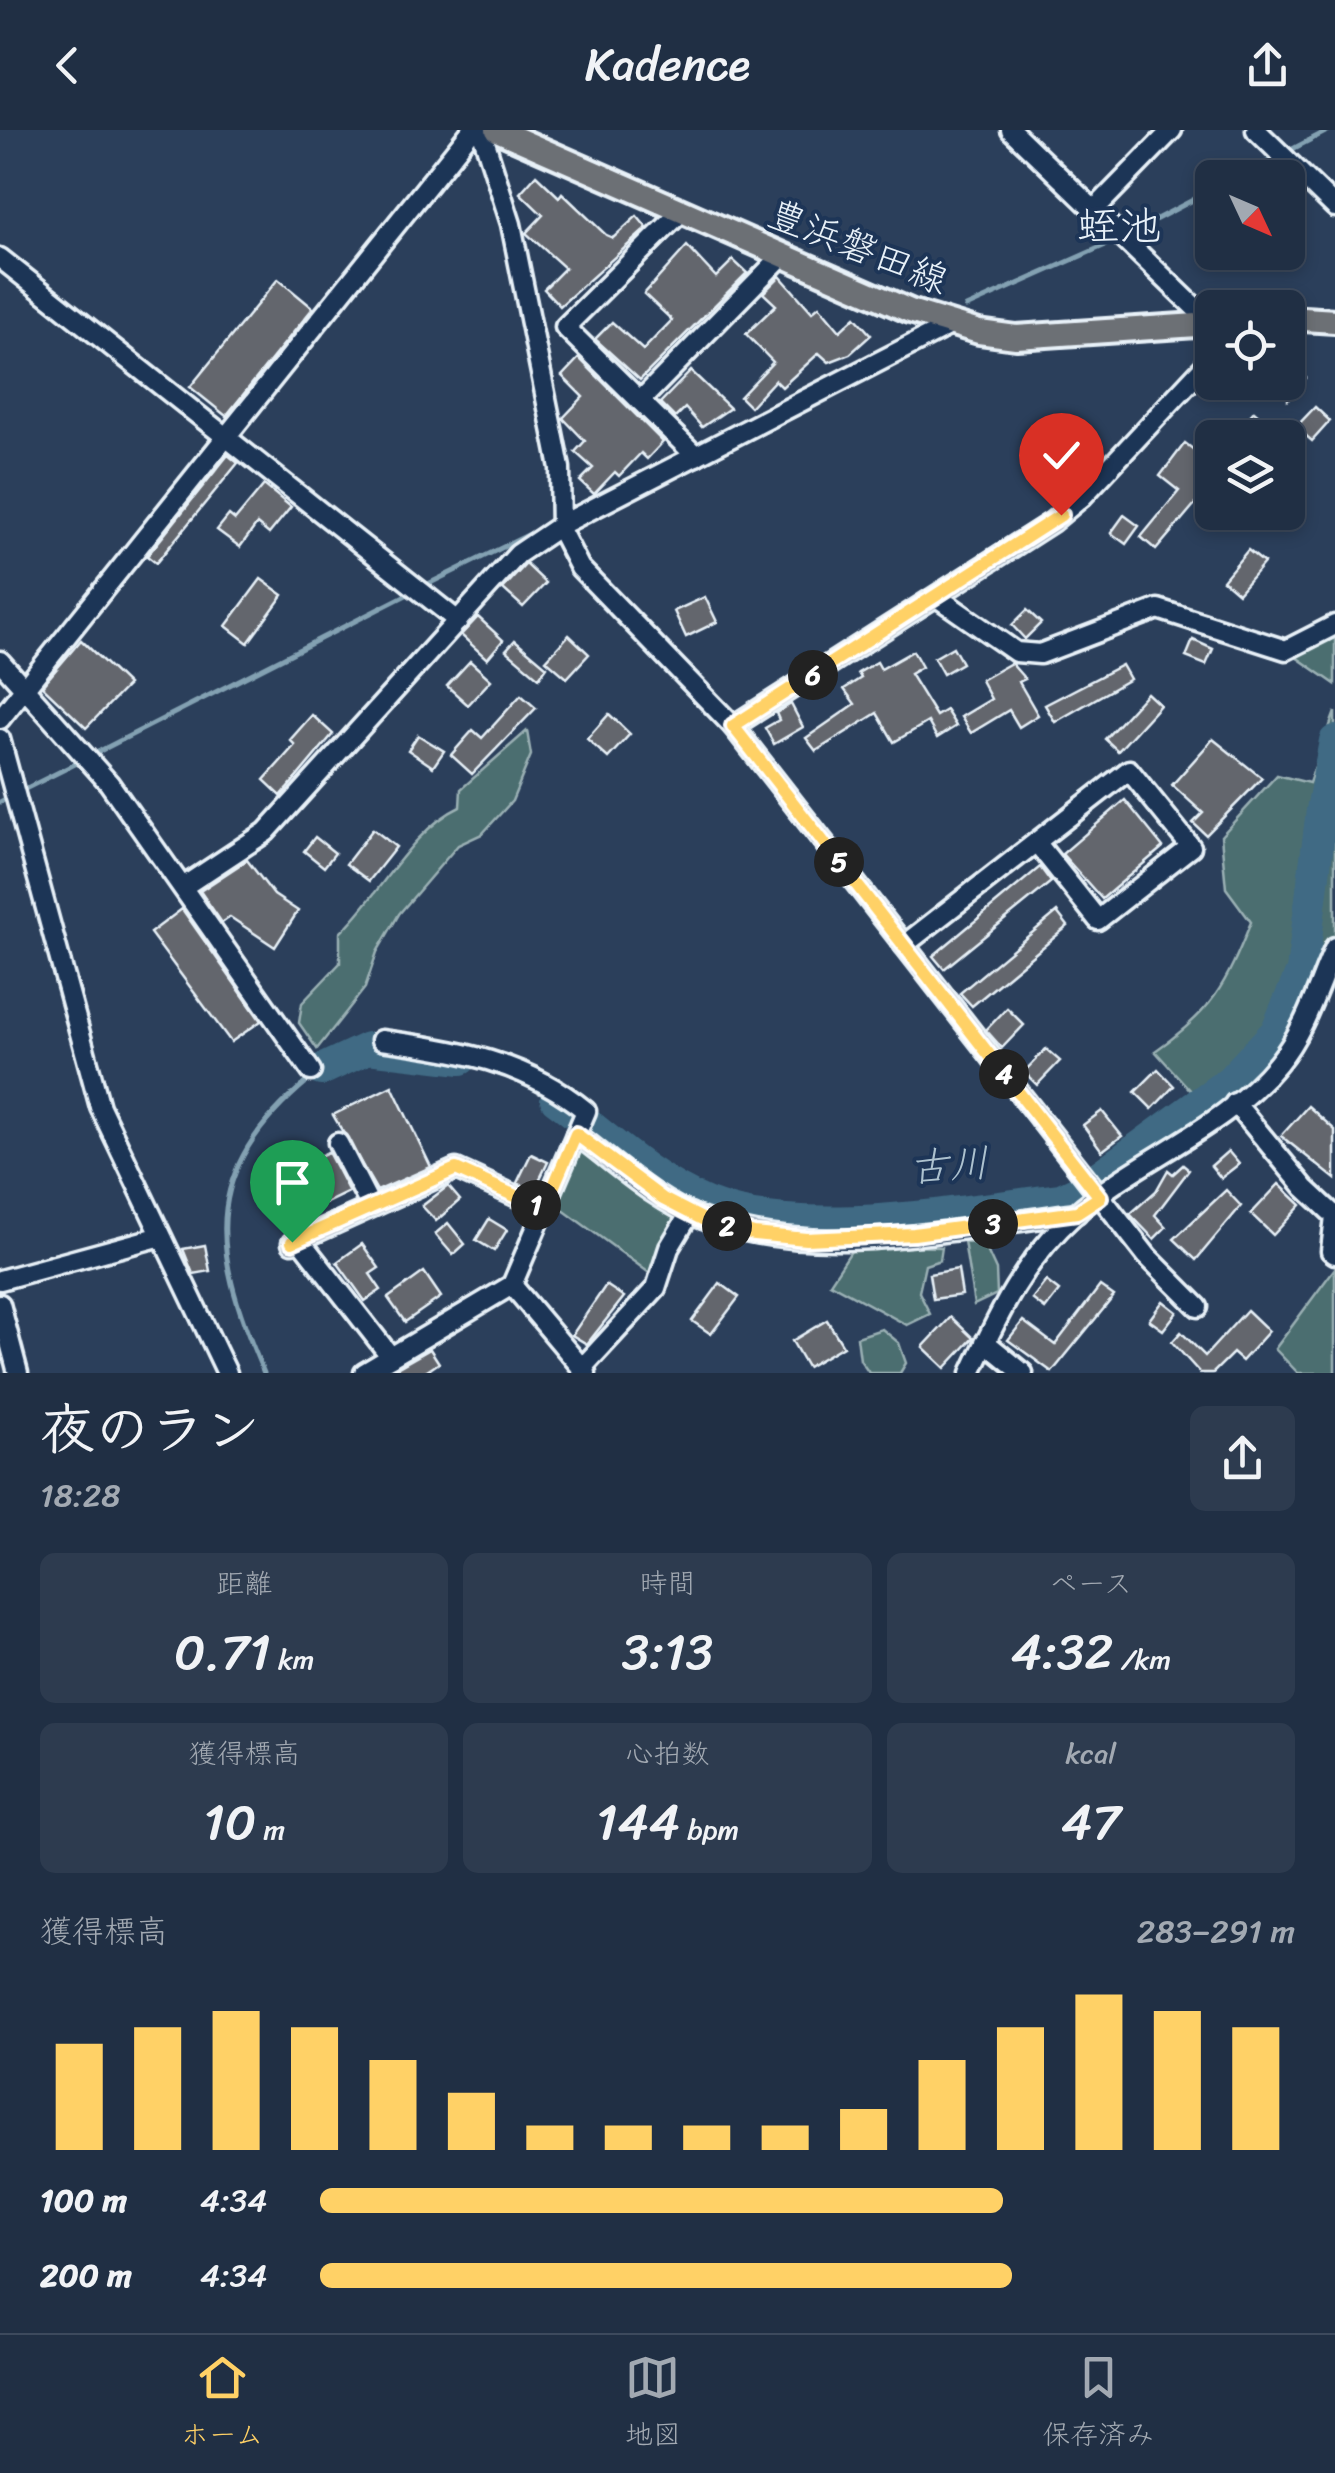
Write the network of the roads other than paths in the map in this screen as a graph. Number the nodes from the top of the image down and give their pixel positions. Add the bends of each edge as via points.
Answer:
1 (472, 130) edge
2 (481, 130) edge
3 (496, 130) edge
4 (1011, 130) edge
5 (1172, 130) edge
6 (1256, 130) edge
7 (1335, 207) edge
8 (1094, 210) junction
9 (682, 211) junction
10 (782, 256) junction
11 (0, 258) edge
12 (1195, 308) edge
13 (1305, 319) edge
14 (1335, 320) edge
15 (952, 324) junction
16 (1195, 325) edge
17 (1195, 376) edge
18 (640, 400) junction
19 (225, 438) junction
20 (696, 456) junction
21 (561, 525) junction
22 (937, 597) junction
23 (458, 621) junction
24 (1335, 625) edge
25 (0, 661) edge
26 (24, 689) junction
27 (0, 719) edge
28 (733, 726) junction
29 (0, 739) edge
30 (10, 802) edge
31 (1036, 842) junction
32 (182, 886) junction
33 (904, 945) junction
34 (1335, 946) edge
35 (381, 1040) dead end
36 (311, 1071) dead end
37 (1235, 1103) junction
38 (576, 1134) junction
39 (338, 1143) dead end
40 (1100, 1197) junction
41 (370, 1207) junction
42 (544, 1209) junction
43 (1077, 1212) junction
44 (690, 1213) junction
45 (1335, 1216) edge
46 (158, 1237) junction
47 (1335, 1254) edge
48 (0, 1280) edge
49 (512, 1285) junction
50 (0, 1304) edge
51 (1198, 1307) dead end
52 (985, 1342) junction
53 (391, 1357) junction
54 (584, 1370) edge
55 (18, 1373) edge
56 (228, 1373) edge
57 (364, 1373) edge
58 (970, 1373) edge
59 (1023, 1373) edge

1 - 19 street
2 - 21 street via 511,224 560,468
3 - 9 main road, 豊浜磐田線
4 - 8 street
5 - 8 street
6 - 7 street
8 - 12 street
9 - 10 main road, 豊浜磐田線
9 - 18 street via 565,327
10 - 15 main road, 豊浜磐田線
10 - 18 street
11 - 19 street
13 - 14 main road
15 - 16 main road, 豊浜磐田線 via 1016,337
15 - 20 street
17 - 22 street via 1082,497
18 - 20 street
19 - 23 street
19 - 26 street
20 - 21 street
21 - 23 street via 518,554
21 - 28 street via 600,594
22 - 24 street via 1016,652 1040,654 1158,609 1286,650
22 - 28 street
23 - 32 street via 266,832
25 - 26 street
26 - 27 street
26 - 32 street via 93,765
28 - 33 street
29 - 30 street
30 - 46 street via 100,1107
31 - 31 street via 1129,770 1191,847 1098,920
31 - 33 street
32 - 36 street
33 - 40 street
34 - 37 street via 1302,1029 1276,1066
35 - 38 street via 449,1049 537,1075 586,1111
37 - 40 street
37 - 45 street
38 - 42 street
38 - 44 street
39 - 41 street
40 - 43 street
40 - 51 street
41 - 42 street via 456,1169
41 - 53 street via 296,1241
42 - 49 street
43 - 44 street via 914,1234 806,1239 754,1234
43 - 52 street via 1033,1256
44 - 54 street via 656,1288
45 - 47 street
46 - 48 street
46 - 56 street
49 - 53 street
49 - 54 street
50 - 55 street
52 - 58 street
52 - 59 street
53 - 57 street

